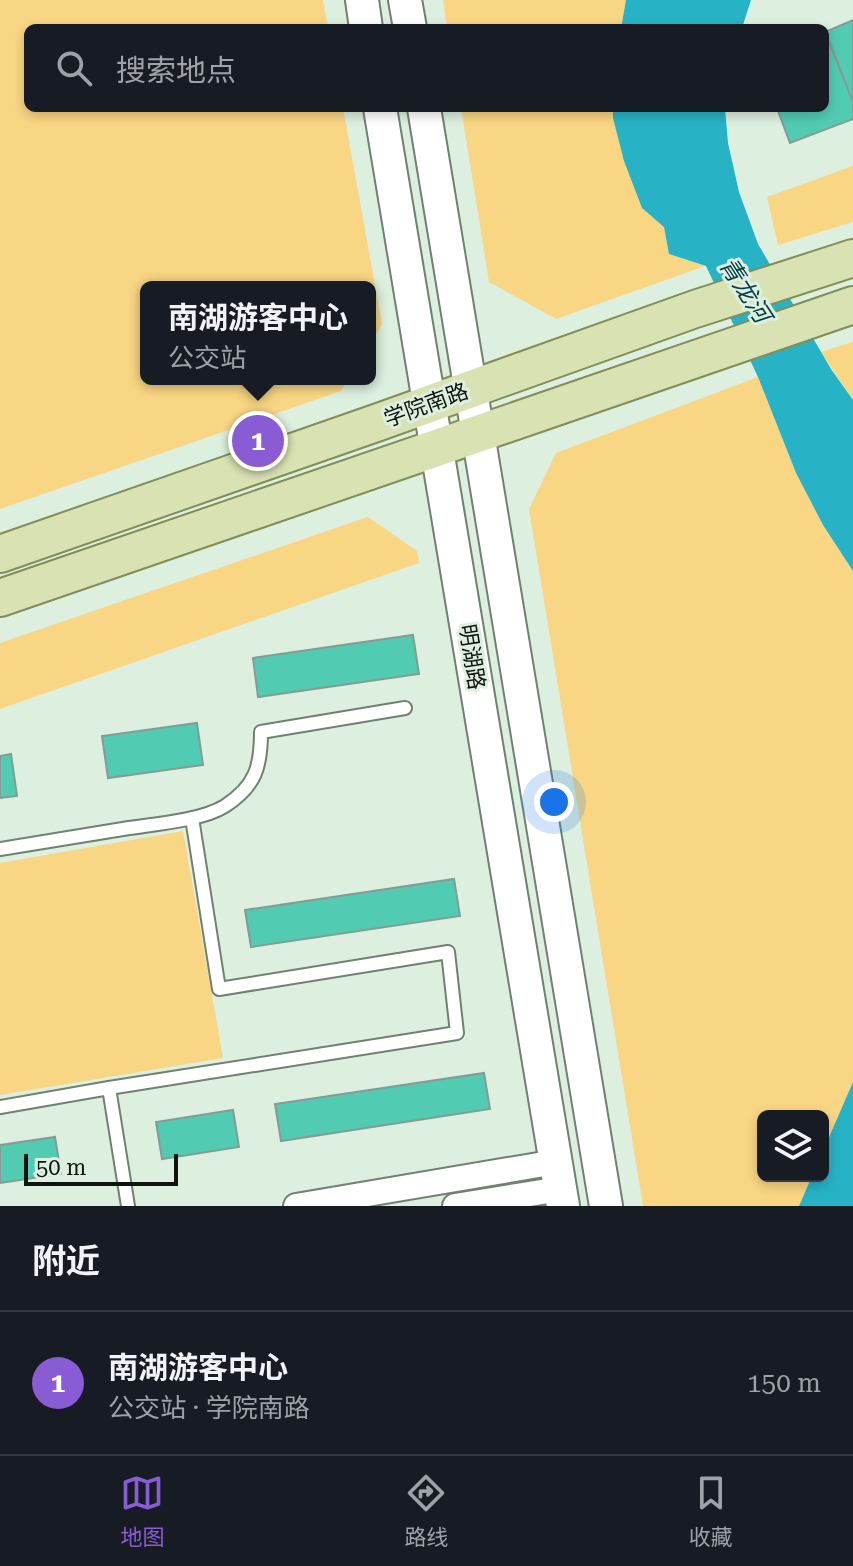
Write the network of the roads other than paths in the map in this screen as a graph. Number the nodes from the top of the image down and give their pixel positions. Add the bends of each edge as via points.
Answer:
1 (362, 0) edge
2 (405, 0) edge
3 (365, 24) edge
4 (409, 24) edge
5 (381, 112) edge
6 (425, 112) edge
7 (853, 258) edge
8 (844, 308) edge
9 (471, 388) junction
10 (429, 404) junction
11 (479, 435) junction
12 (437, 447) junction
13 (0, 554) edge
14 (0, 598) edge
15 (405, 708) dead end
16 (192, 818) junction
17 (0, 849) edge
18 (109, 1088) junction
19 (0, 1107) edge
20 (560, 1186) edge
21 (128, 1206) edge
22 (296, 1206) edge
23 (455, 1206) edge
24 (606, 1206) edge

1 - 3 main road
2 - 4 main road
5 - 10 main road, 明湖路
6 - 9 main road, 明湖路
7 - 9 main road, 学院南路
8 - 11 main road, 学院南路
9 - 10 main road, 学院南路
9 - 11 main road, 明湖路
10 - 12 main road, 明湖路
10 - 13 main road, 学院南路
11 - 12 main road, 学院南路
11 - 24 main road, 明湖路
12 - 14 main road, 学院南路
12 - 20 main road, 明湖路
15 - 16 lane via 261,732 257,772 242,792 224,807
16 - 17 lane
16 - 18 lane via 219,989 448,952 457,1033
18 - 19 lane
18 - 21 lane
20 - 22 street
20 - 23 street

